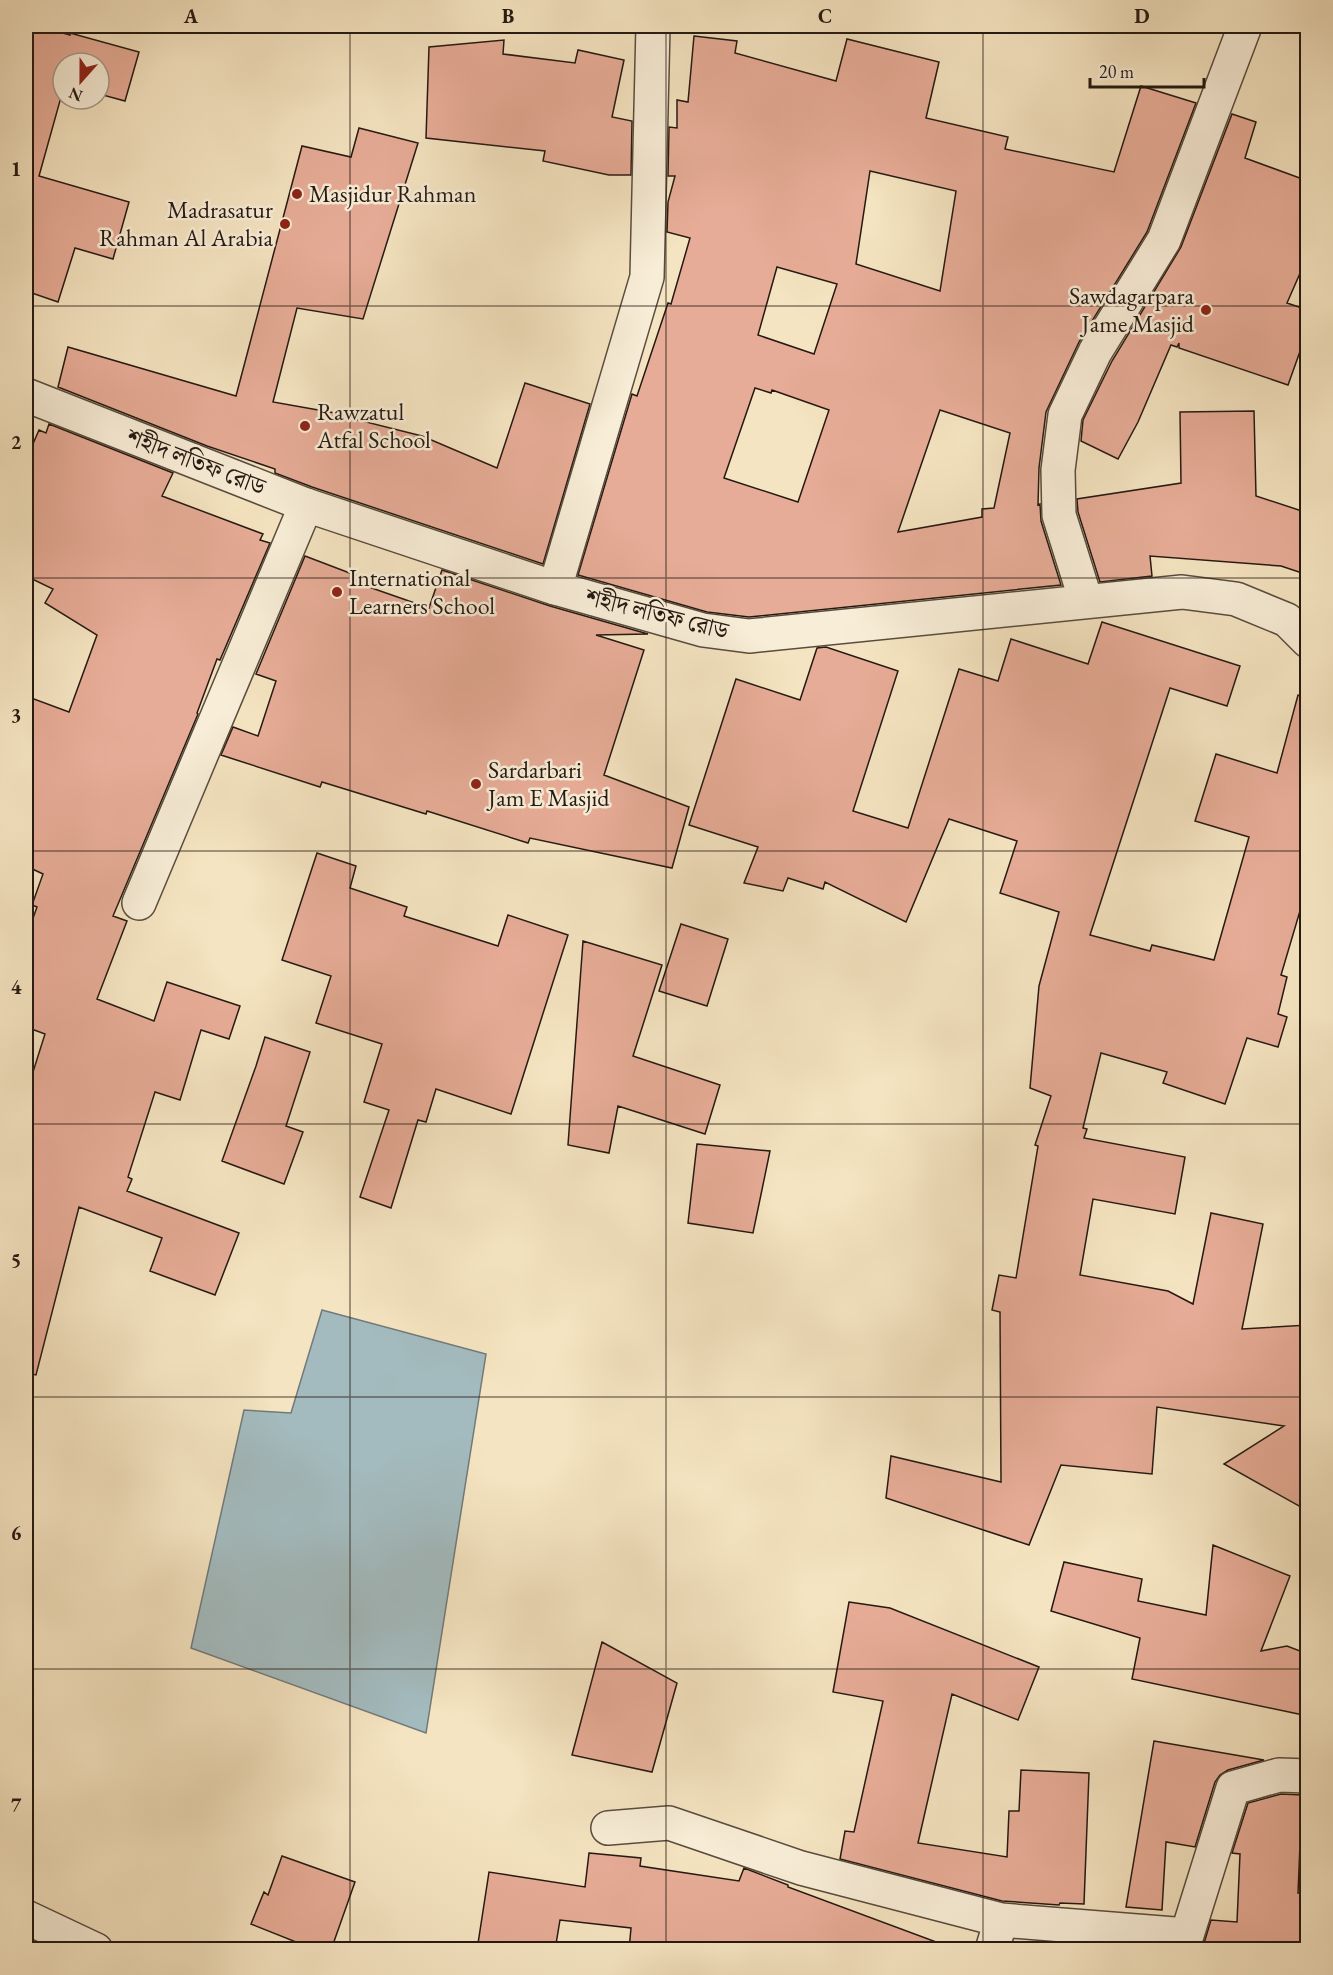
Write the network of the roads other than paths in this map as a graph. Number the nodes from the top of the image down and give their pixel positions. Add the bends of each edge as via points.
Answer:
1 (653, 26) edge
2 (1245, 26) edge
3 (26, 395) edge
4 (306, 505) junction
5 (555, 588) junction
6 (1086, 601) junction
7 (1308, 641) edge
8 (139, 903) dead end
9 (1308, 1776) edge
10 (608, 1828) dead end
11 (26, 1917) edge
12 (997, 1935) edge
13 (96, 1950) edge

1 - 5 street via 647,277
2 - 6 street via 1164,240 1095,352 1065,415 1058,470 1059,515
3 - 4 street, শহীদ লতিফ রোড
4 - 5 street, শহীদ লতিফ রোড
4 - 8 street
5 - 6 street, শহীদ লতিফ রোড via 703,630 749,636
6 - 7 street, শহীদ লতিফ রোড via 1182,592 1236,599 1287,620
9 - 12 street via 1279,1775 1233,1788 1186,1935
10 - 12 street via 669,1823
11 - 13 street

